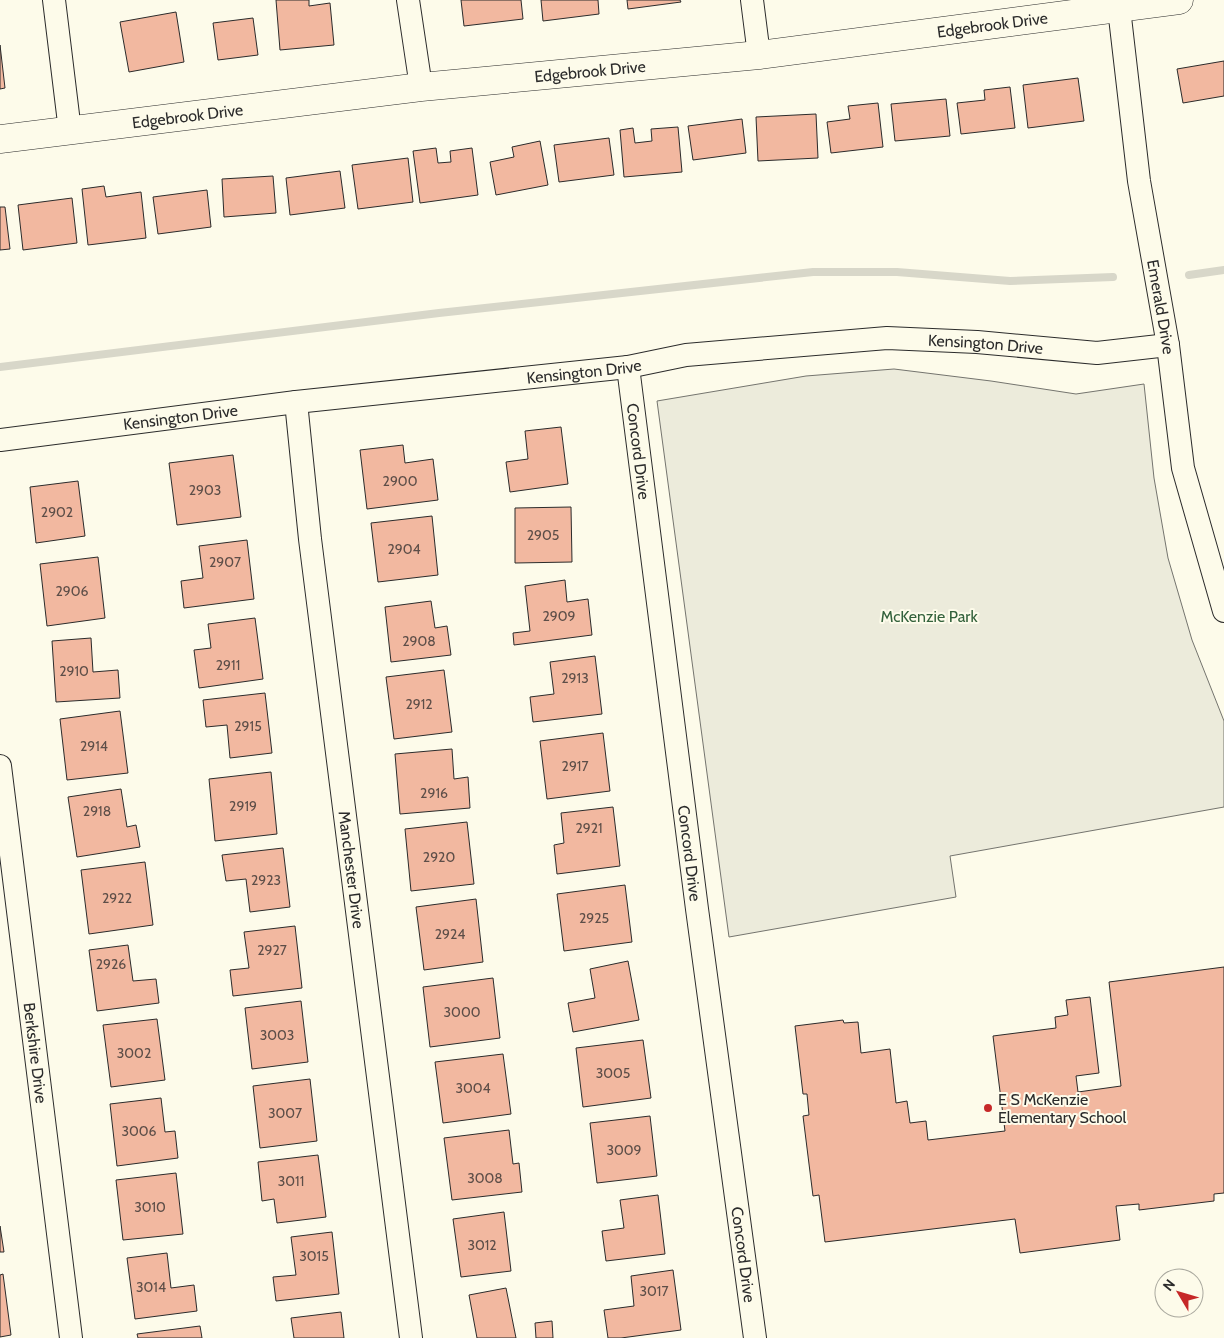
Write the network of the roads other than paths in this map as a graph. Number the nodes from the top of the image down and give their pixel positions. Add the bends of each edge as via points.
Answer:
1 (54, 0) edge
2 (408, 0) edge
3 (752, 0) edge
4 (1179, 0) edge
5 (1118, 4) edge
6 (759, 54) junction
7 (421, 87) junction
8 (70, 131) junction
9 (0, 139) edge
10 (1168, 346) junction
11 (628, 366) junction
12 (296, 402) junction
13 (0, 440) edge
14 (1224, 611) edge
15 (0, 766) edge
16 (71, 1338) edge
17 (411, 1338) edge
18 (755, 1338) edge

1 - 8 street
2 - 7 street
3 - 6 street
4 - 5 street, Edgebrook Drive
5 - 6 street, Edgebrook Drive
5 - 10 street, Emerald Drive via 1139,181
6 - 7 street, Edgebrook Drive
7 - 8 street, Edgebrook Drive
8 - 9 street, Edgebrook Drive
10 - 11 street, Kensington Drive via 1097,353 886,338 686,355
10 - 14 street, Emerald Drive via 1183,468
11 - 12 street, Kensington Drive
11 - 18 street, Concord Drive
12 - 13 street, Kensington Drive
12 - 17 street, Manchester Drive via 310,539
15 - 16 street, Berkshire Drive

